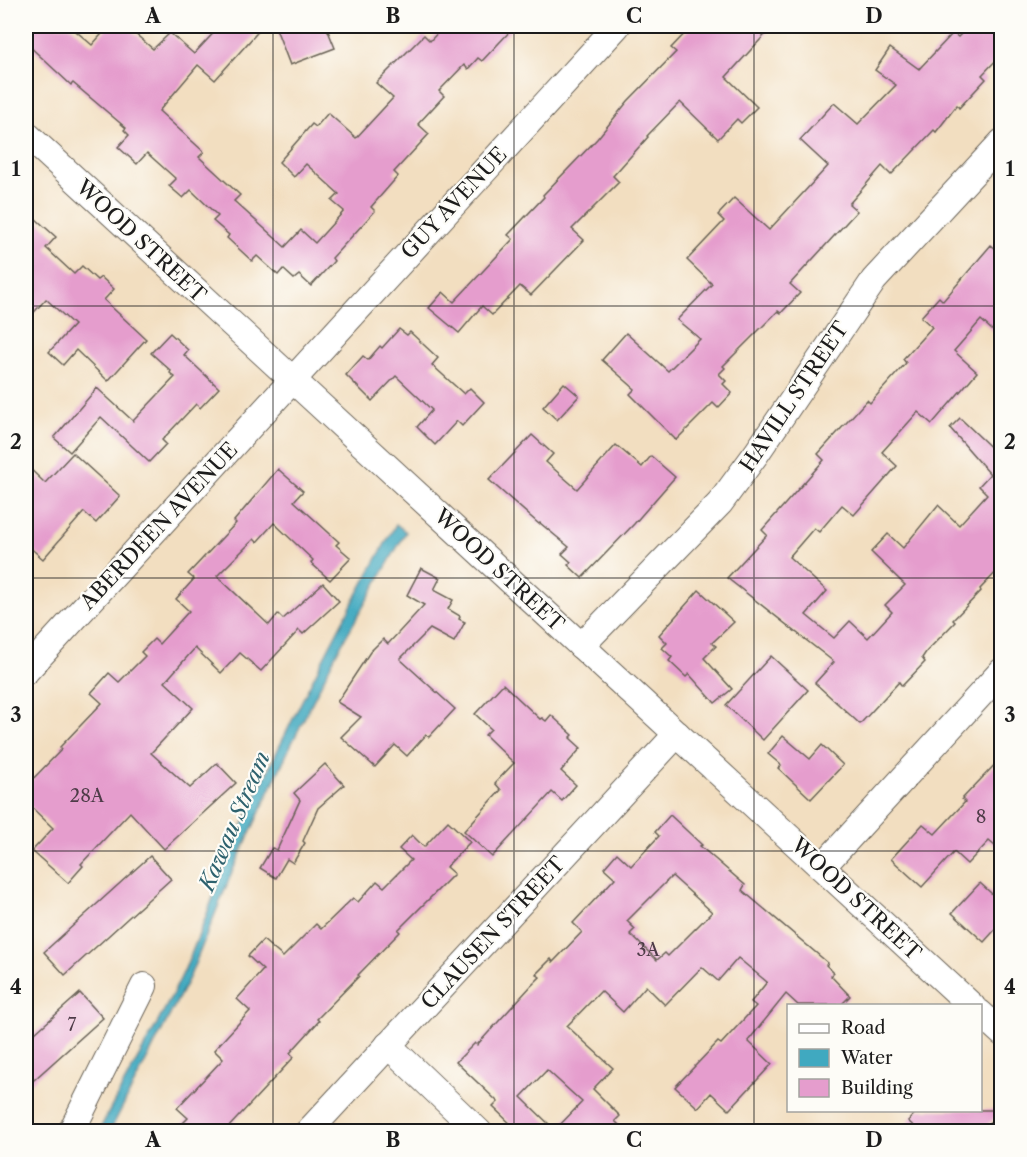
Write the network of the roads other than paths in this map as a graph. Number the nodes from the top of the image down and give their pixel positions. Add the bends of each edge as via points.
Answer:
1 (617, 26) edge
2 (26, 134) edge
3 (1002, 142) edge
4 (292, 380) junction
5 (581, 645) junction
6 (26, 670) edge
7 (1002, 671) edge
8 (677, 734) junction
9 (822, 867) junction
10 (144, 986) dead end
11 (971, 1004) edge
12 (982, 1014) edge
13 (1002, 1033) edge
14 (388, 1045) junction
15 (71, 1131) edge
16 (309, 1131) edge
17 (479, 1131) edge

1 - 4 street, GUY AVENUE
2 - 4 street, WOOD STREET
3 - 5 street, HAVILL STREET via 874,280 720,503
4 - 5 street, WOOD STREET
4 - 6 street, ABERDEEN AVENUE
5 - 8 street, WOOD STREET
7 - 9 street
8 - 9 street, WOOD STREET
8 - 14 street, CLAUSEN STREET
9 - 11 street, WOOD STREET
10 - 15 street
12 - 13 street
14 - 16 street, CLAUSEN STREET
14 - 17 street

